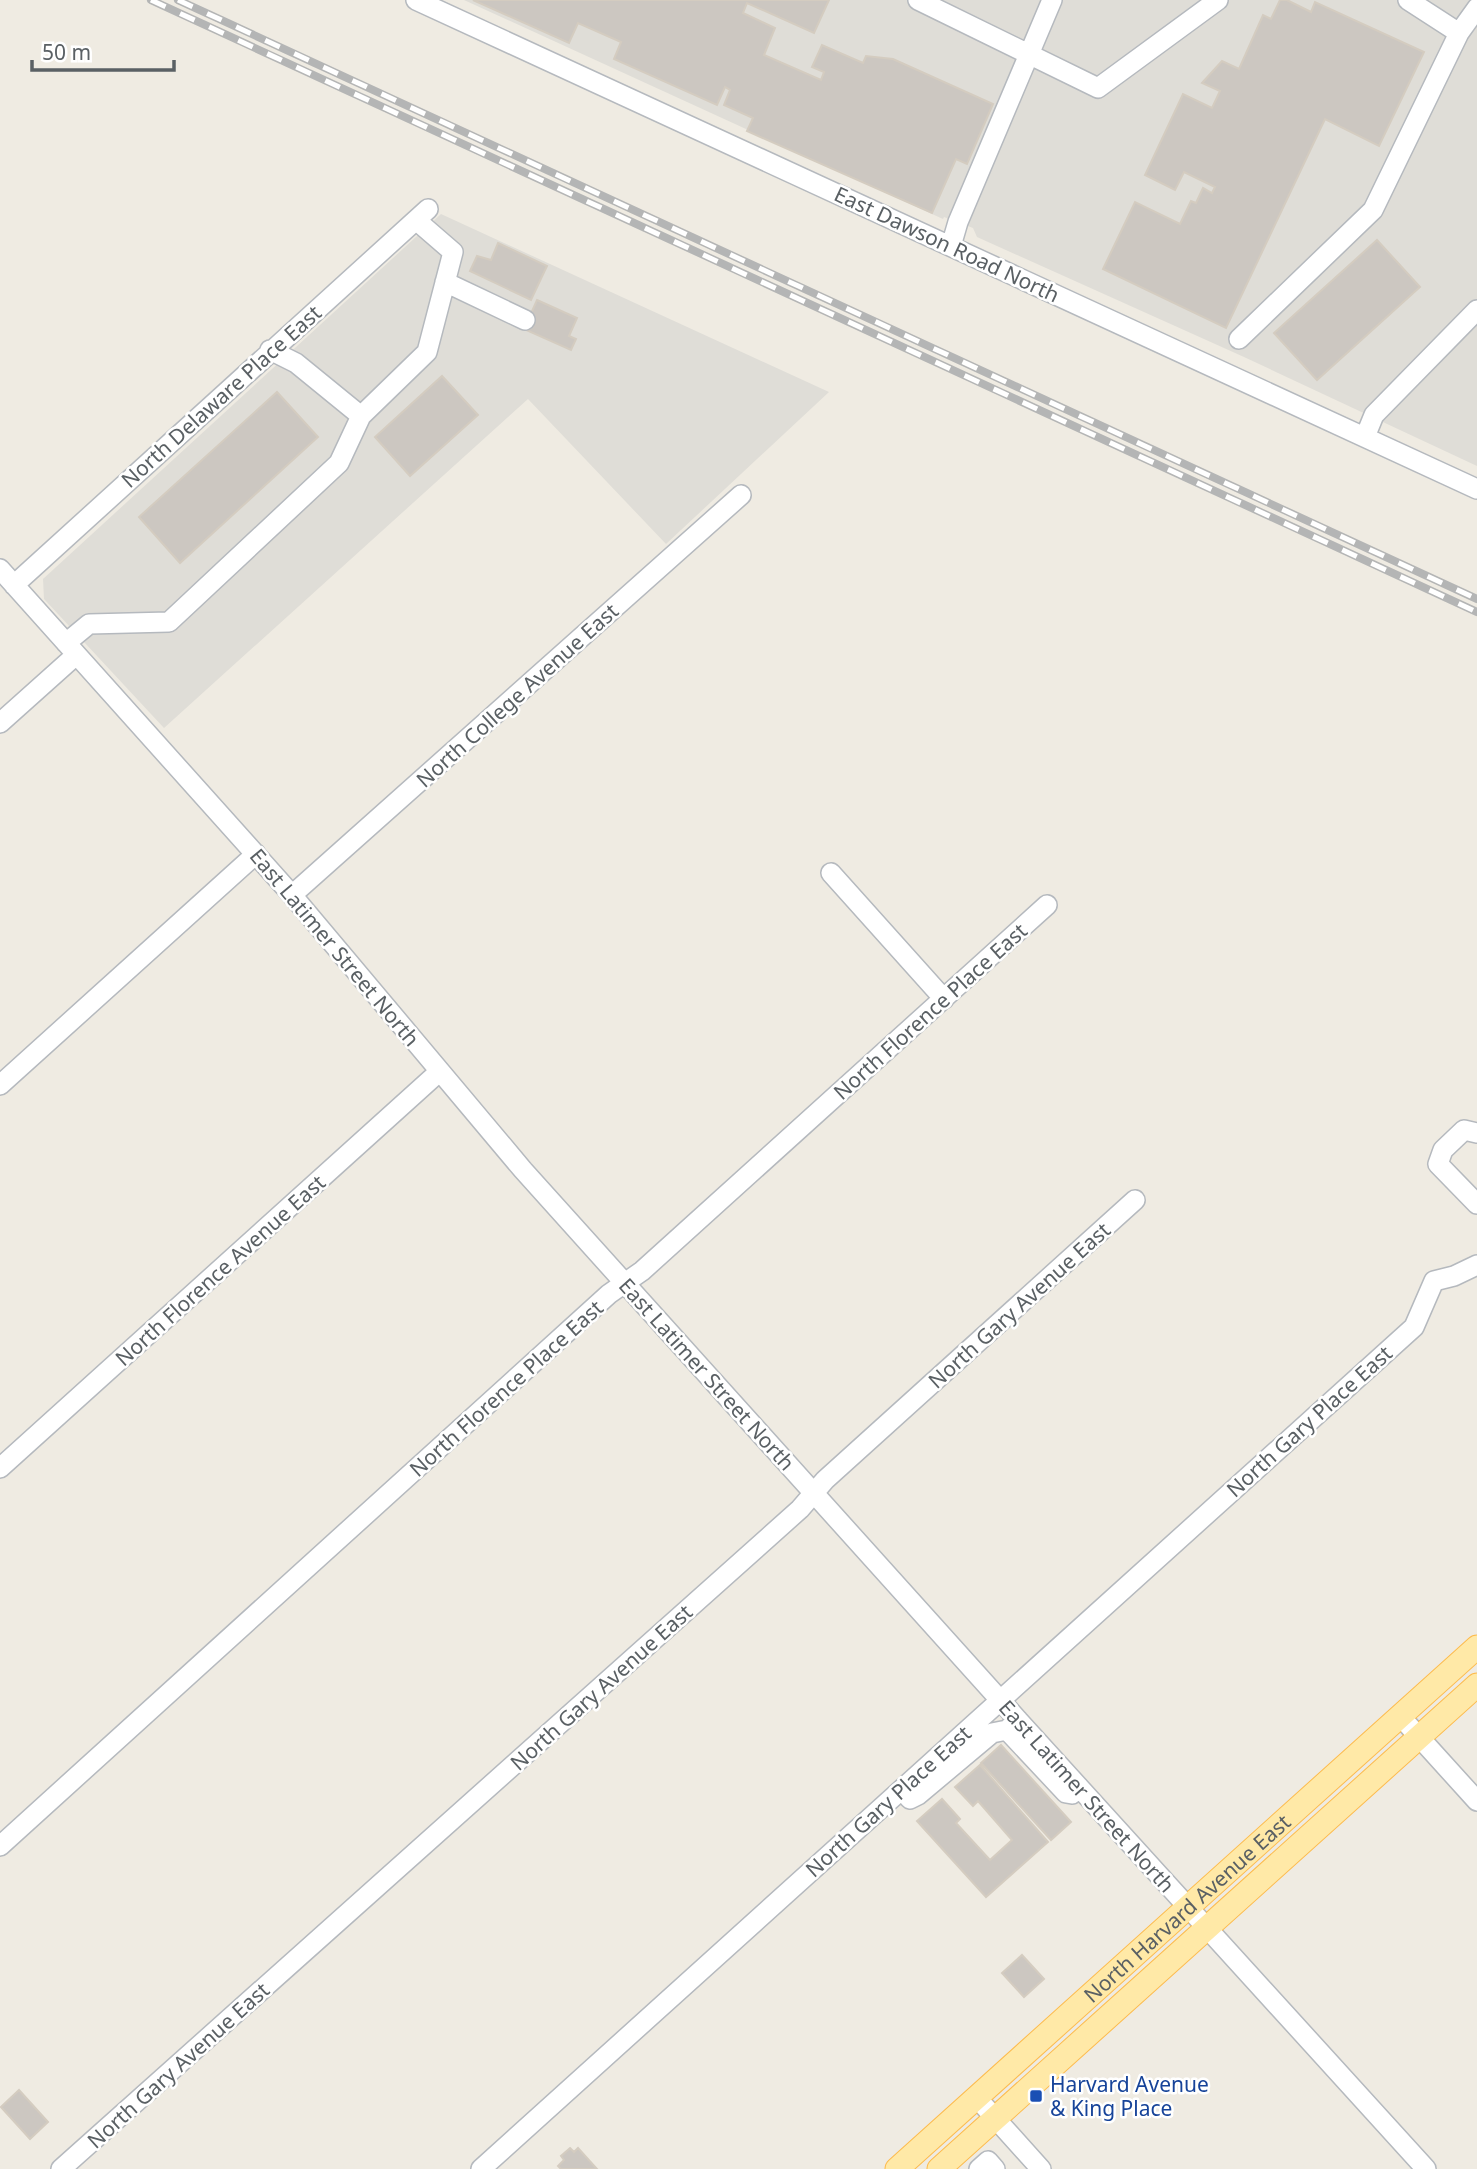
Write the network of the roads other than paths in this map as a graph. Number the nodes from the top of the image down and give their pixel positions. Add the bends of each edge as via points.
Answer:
1 (416, 0) edge
2 (918, 0) edge
3 (1052, 0) edge
4 (1218, 0) edge
5 (1408, 0) edge
6 (1477, 8) edge
7 (1459, 33) junction
8 (1030, 54) junction
9 (951, 246) junction
10 (445, 282) junction
11 (1477, 310) edge
12 (525, 320) dead end
13 (1239, 339) dead end
14 (270, 350) junction
15 (361, 416) junction
16 (1365, 437) junction
17 (1477, 489) edge
18 (741, 495) dead end
19 (0, 569) edge
20 (14, 585) junction
21 (71, 649) junction
22 (0, 723) edge
23 (256, 854) junction
24 (831, 873) dead end
25 (292, 895) junction
26 (1047, 905) dead end
27 (944, 999) junction
28 (440, 1071) junction
29 (0, 1084) edge
30 (1477, 1133) edge
31 (1135, 1200) dead end
32 (1477, 1204) edge
33 (1477, 1265) edge
34 (626, 1283) junction
35 (4, 1456) edge
36 (813, 1493) junction
37 (1477, 1647) edge
38 (1477, 1685) edge
39 (1000, 1700) junction
40 (1401, 1717) junction
41 (1013, 1725) junction
42 (1419, 1738) junction
43 (902, 1790) junction
44 (1477, 1801) edge
45 (0, 1846) edge
46 (1188, 1907) junction
47 (1206, 1927) junction
48 (977, 2098) junction
49 (995, 2118) junction
50 (61, 2169) edge
51 (481, 2169) edge
52 (897, 2169) edge
53 (939, 2169) edge
54 (979, 2169) edge
55 (995, 2169) edge
56 (1041, 2169) edge
57 (1426, 2169) edge

1 - 9 street, East Dawson Road North
2 - 8 street
3 - 8 street
4 - 8 street via 1098,88
5 - 7 street
6 - 7 street
7 - 13 street via 1373,210
8 - 9 street
9 - 16 street, East Dawson Road North
10 - 12 street
10 - 14 street, North Delaware Place East via 453,252 422,215
10 - 15 street via 427,352
11 - 16 street via 1374,415
14 - 15 street via 296,363
14 - 20 street, North Delaware Place East
15 - 21 street via 339,463 169,622 89,624
16 - 17 street, East Dawson Road North
18 - 25 street, North College Avenue East
19 - 20 street, East Latimer Street North
20 - 21 street, East Latimer Street North
21 - 22 street
21 - 23 street, East Latimer Street North
23 - 25 street, East Latimer Street North
23 - 29 street
24 - 27 street
25 - 28 street, East Latimer Street North
26 - 27 street, North Florence Place East
27 - 34 street, North Florence Place East
28 - 34 street, East Latimer Street North
28 - 35 street, North Florence Avenue East
30 - 32 street via 1464,1130 1443,1150 1438,1164
31 - 36 street, North Gary Avenue East
33 - 39 street, North Gary Place East via 1434,1281 1414,1327
34 - 36 street, East Latimer Street North
34 - 45 street, North Florence Place East
36 - 39 street, East Latimer Street North
36 - 50 street, North Gary Avenue East
37 - 40 main road, North Harvard Avenue East
38 - 42 main road, North Harvard Avenue East
39 - 41 street, East Latimer Street North
39 - 43 street, North Gary Place East
40 - 42 street
40 - 46 main road, North Harvard Avenue East
41 - 43 street via 992,1733 918,1795 910,1799
41 - 46 street, East Latimer Street North via 1079,1787
42 - 44 street
42 - 47 main road, North Harvard Avenue East
43 - 51 street, North Gary Place East
46 - 47 street, East Latimer Street North
46 - 48 main road, North Harvard Avenue East
47 - 49 main road, North Harvard Avenue East
47 - 57 street, East Latimer Street North
48 - 49 street
48 - 52 main road, North Harvard Avenue East
49 - 53 main road, North Harvard Avenue East
49 - 56 street
54 - 55 street via 988,2161

